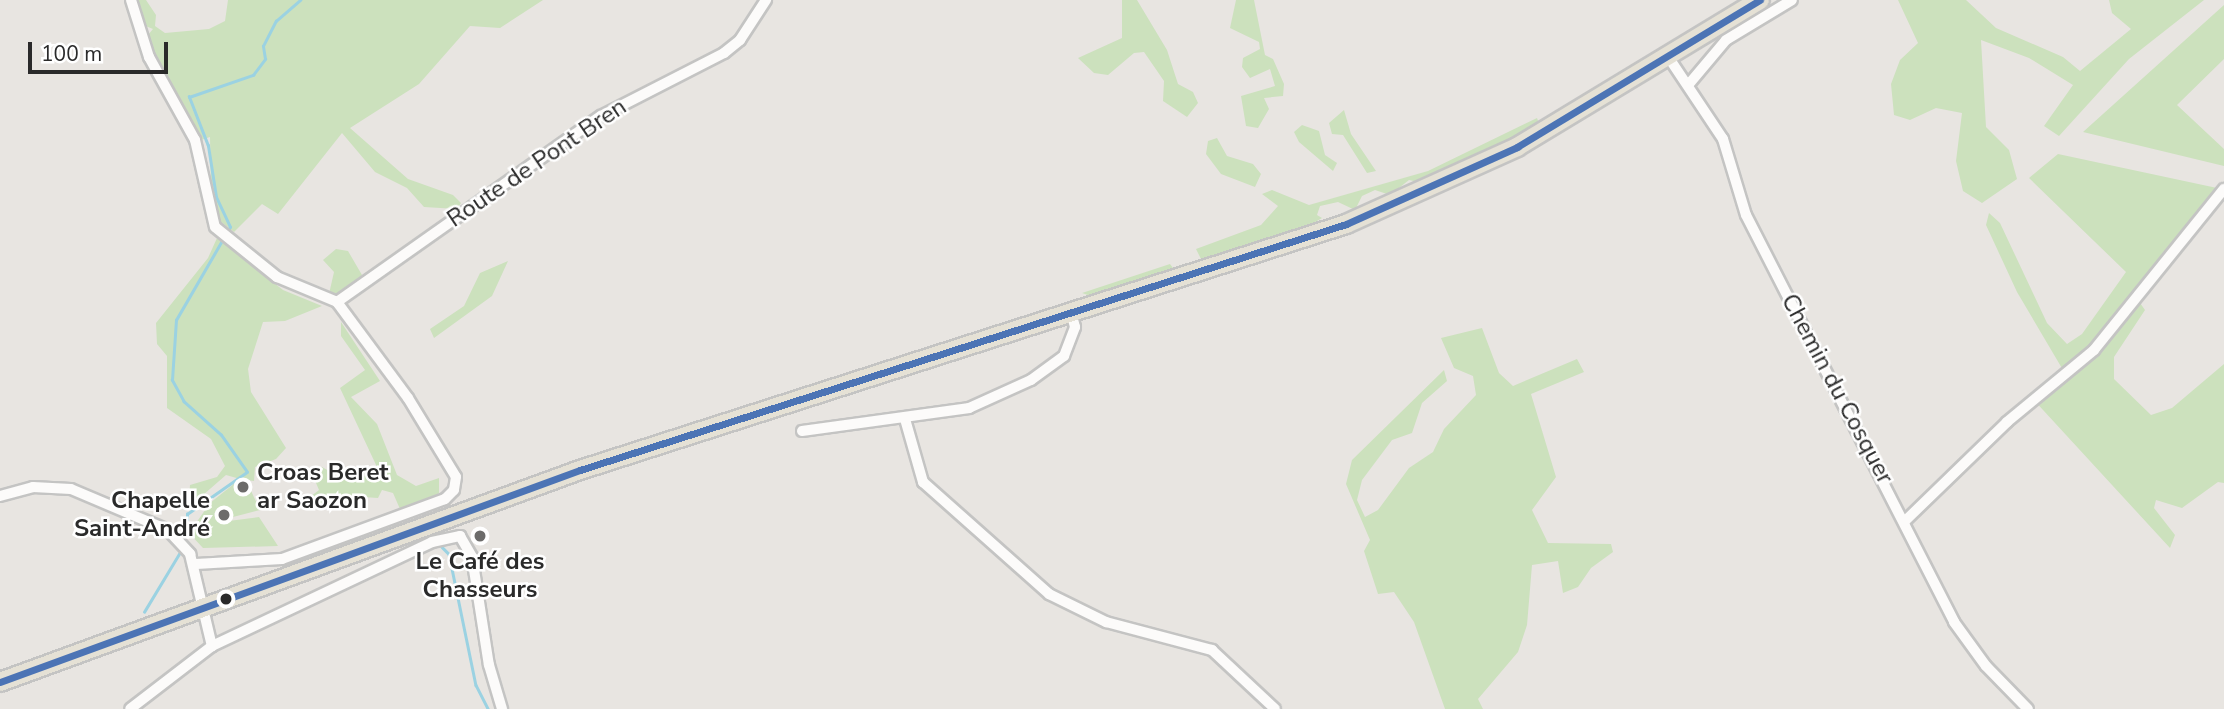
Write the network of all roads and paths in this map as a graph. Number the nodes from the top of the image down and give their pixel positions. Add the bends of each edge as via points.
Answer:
1 (131, 0) edge
2 (766, 0) edge
3 (1760, 0) edge
4 (1792, 0) edge
5 (1669, 58) junction
6 (1689, 84) junction
7 (2224, 190) edge
8 (337, 302) junction
9 (1071, 312) junction
10 (905, 419) junction
11 (802, 432) dead end
12 (0, 496) edge
13 (1906, 520) junction
14 (273, 561) junction
15 (196, 564) junction
16 (314, 567) junction
17 (201, 608) junction
18 (212, 646) junction
19 (0, 682) edge
20 (143, 705) edge
21 (130, 709) edge
22 (502, 709) edge
23 (1275, 709) edge
24 (2028, 709) edge

1 - 8 street via 149,57 195,140 215,227 277,277
2 - 8 street, Route de Pont Bren via 747,31 724,53 593,121
3 - 5 main road
4 - 6 street via 1726,40
5 - 6 street, Chemin du Cosquer
5 - 9 main road via 1517,147 1391,206
6 - 13 street, Chemin du Cosquer via 1723,139 1734,189 1761,246
7 - 13 street via 2094,350 2007,422
8 - 14 street via 414,408 452,467 456,484 450,495 431,505
9 - 10 street via 1073,338 1064,356 1046,371 969,408
9 - 16 main road via 662,444
10 - 11 street
10 - 23 street via 923,482 1049,594 1107,622 1212,650
12 - 15 street via 44,486 86,494 172,533
13 - 24 street, Chemin du Cosquer via 1969,643
14 - 15 street
14 - 16 street
15 - 17 street
16 - 17 main road
17 - 18 street
17 - 19 main road
18 - 20 street
18 - 22 street via 432,542 460,537 472,557 489,665
20 - 21 street

